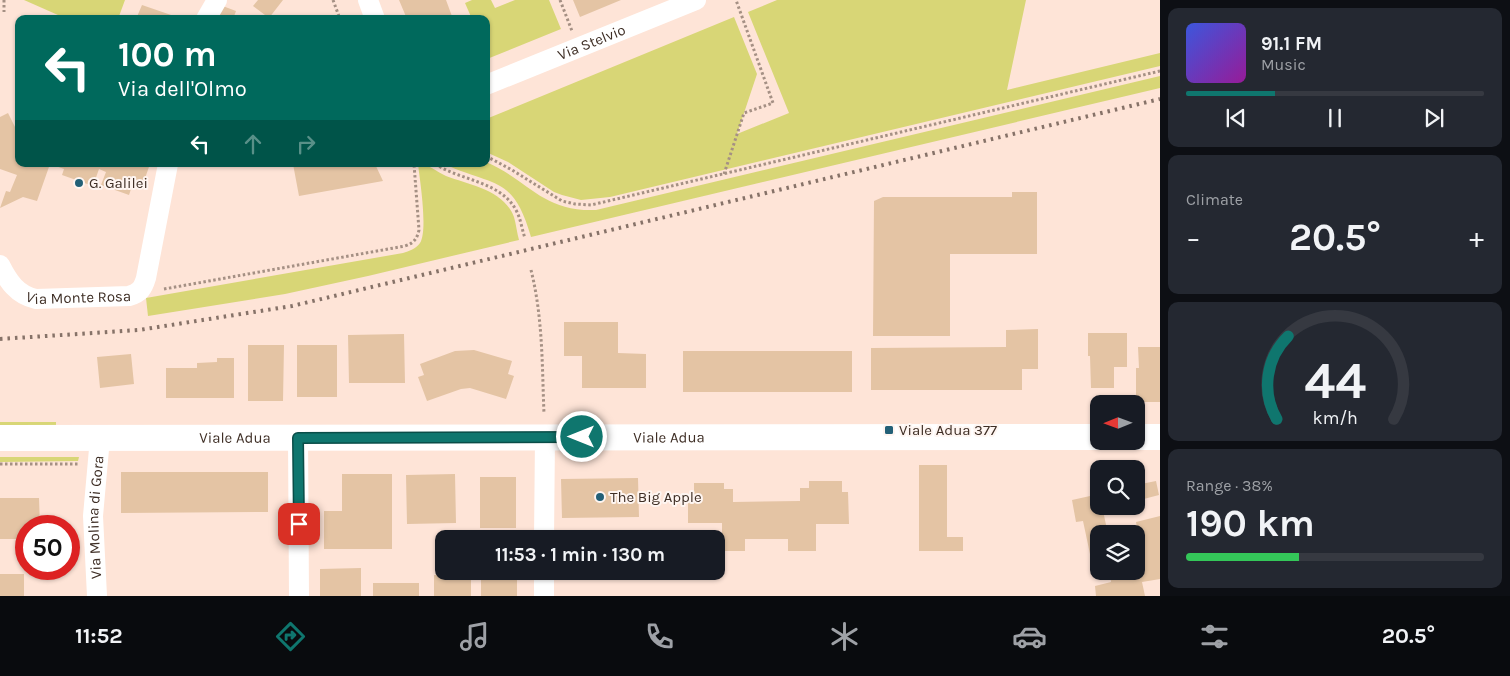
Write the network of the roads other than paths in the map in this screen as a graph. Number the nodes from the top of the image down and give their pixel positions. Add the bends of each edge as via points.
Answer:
1 (217, 0) edge
2 (368, 0) edge
3 (696, 0) edge
4 (208, 15) edge
5 (374, 15) edge
6 (490, 83) edge
7 (167, 167) edge
8 (0, 265) edge
9 (1090, 437) edge
10 (1145, 437) edge
11 (1160, 437) edge
12 (0, 438) edge
13 (298, 438) junction
14 (545, 438) junction
15 (99, 450) junction
16 (544, 530) edge
17 (544, 580) edge
18 (97, 596) edge
19 (299, 596) edge
20 (544, 596) edge

1 - 4 street
2 - 5 street
3 - 6 street, Via Stelvio
7 - 8 street, Via Monte Rosa via 141,291 129,296 36,299 13,286
9 - 14 main road, Viale Adua
10 - 11 main road
12 - 15 main road, Viale Adua
13 - 14 main road, Viale Adua
13 - 15 main road, Viale Adua
13 - 19 street
14 - 16 street
15 - 18 street, Via Molina di Gora via 93,516
17 - 20 street

